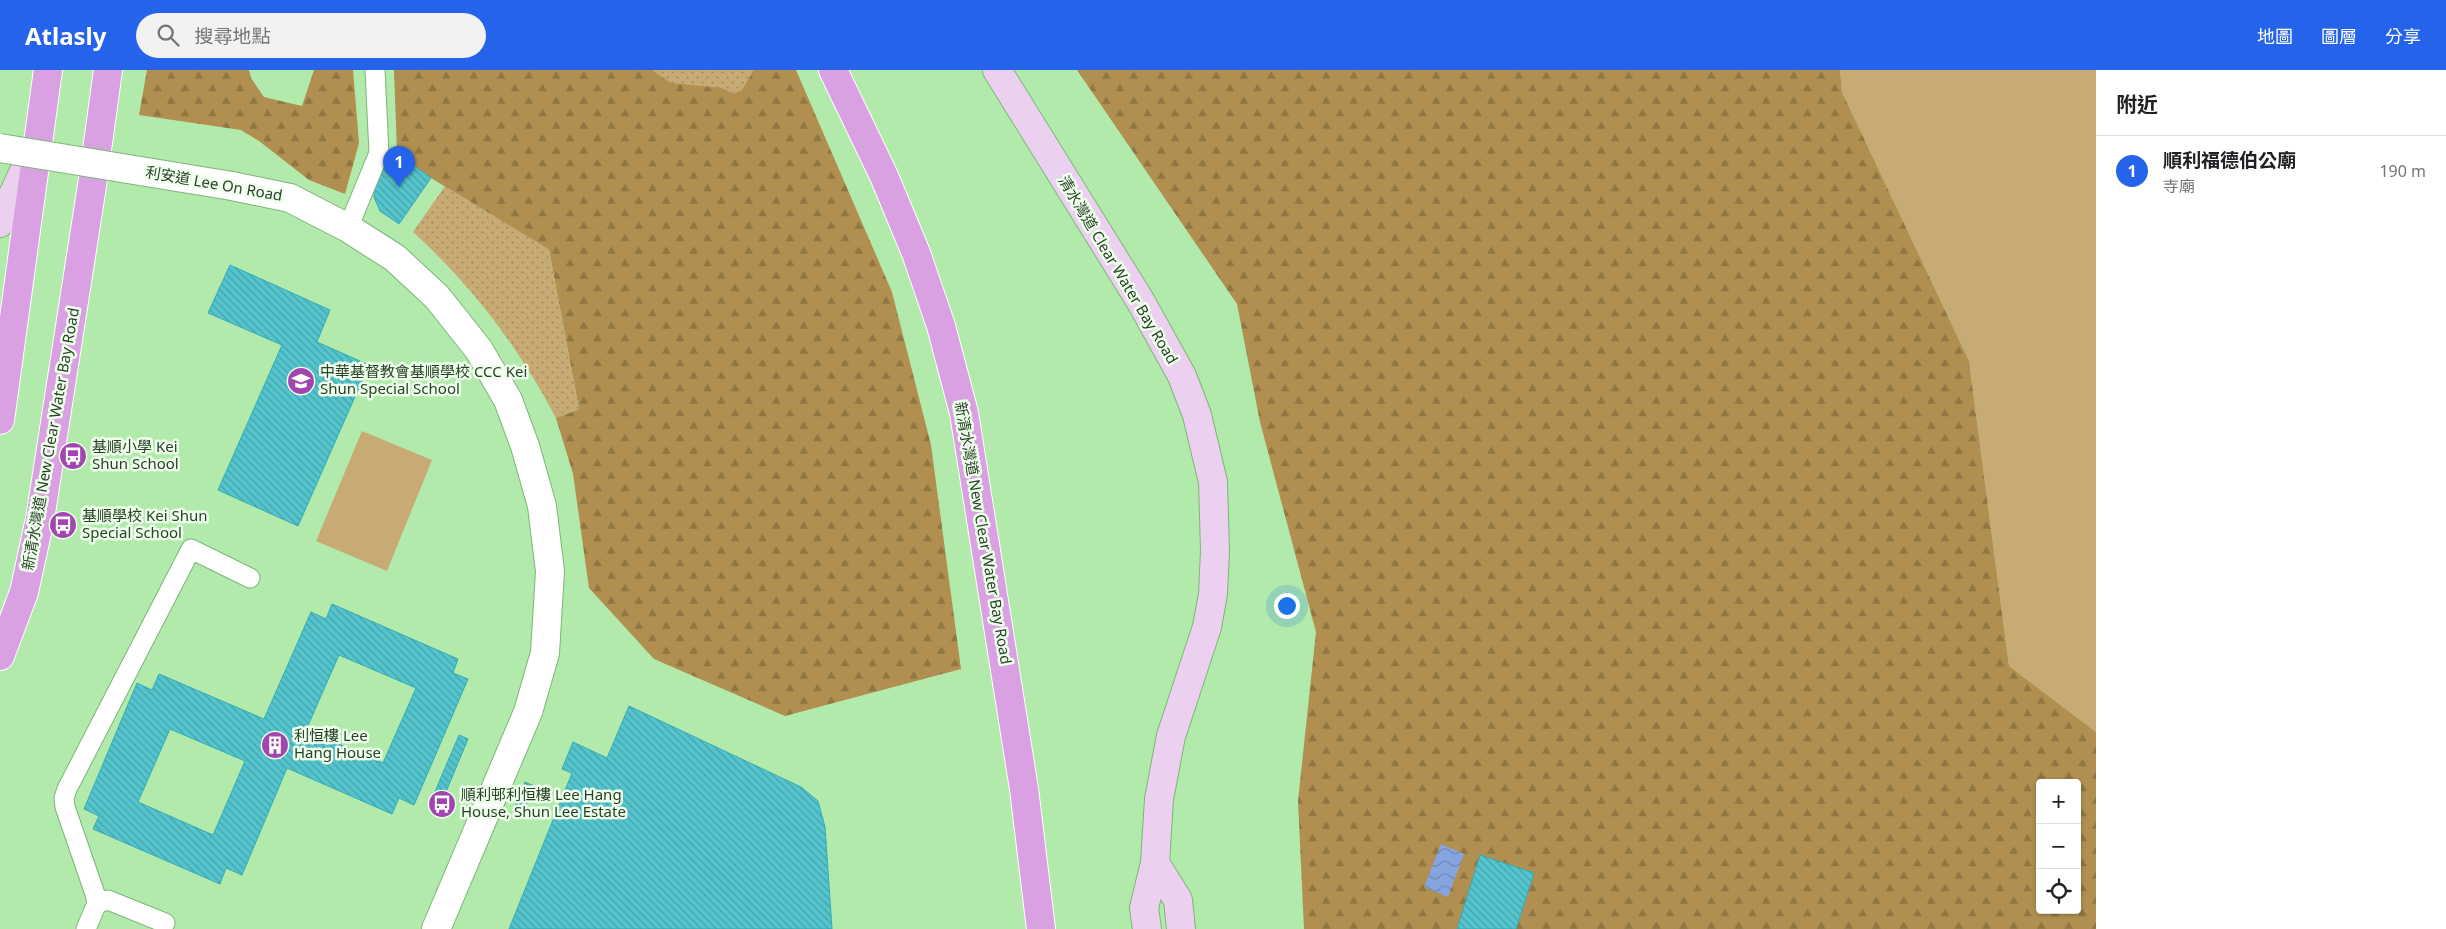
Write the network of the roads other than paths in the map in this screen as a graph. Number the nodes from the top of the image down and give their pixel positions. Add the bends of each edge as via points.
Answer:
1 (48, 70) edge
2 (108, 70) edge
3 (375, 70) edge
4 (833, 70) edge
5 (997, 70) edge
6 (39, 137) junction
7 (0, 148) edge
8 (0, 223) edge
9 (348, 228) junction
10 (0, 420) edge
11 (250, 578) dead end
12 (0, 656) edge
13 (1155, 863) junction
14 (97, 903) junction
15 (165, 923) dead end
16 (86, 929) edge
17 (436, 929) edge
18 (1041, 929) edge
19 (1147, 929) edge
20 (1181, 929) edge

1 - 6 main road
2 - 12 main road, 新清水灣道 New Clear Water Bay Road via 40,519 24,592
3 - 9 lane via 379,153
4 - 18 main road, 新清水灣道 New Clear Water Bay Road via 902,218 941,326 964,413 1024,789
5 - 13 main road, 清水灣道 Clear Water Bay Road via 1141,302 1182,376 1197,415 1213,482 1213,594 1207,627 1171,736 1159,799
6 - 8 main road
6 - 10 main road
7 - 9 street, 利安道 Lee On Road, bridge via 290,198
9 - 17 street, 利安道 Lee On Road via 395,258 436,296 479,350 508,400 542,506 550,572 545,653 528,712
11 - 14 lane via 191,549 67,789 65,806
13 - 19 main road, 清水灣道 Clear Water Bay Road via 1144,908
13 - 20 main road via 1178,900
14 - 15 lane via 108,900
14 - 16 lane

